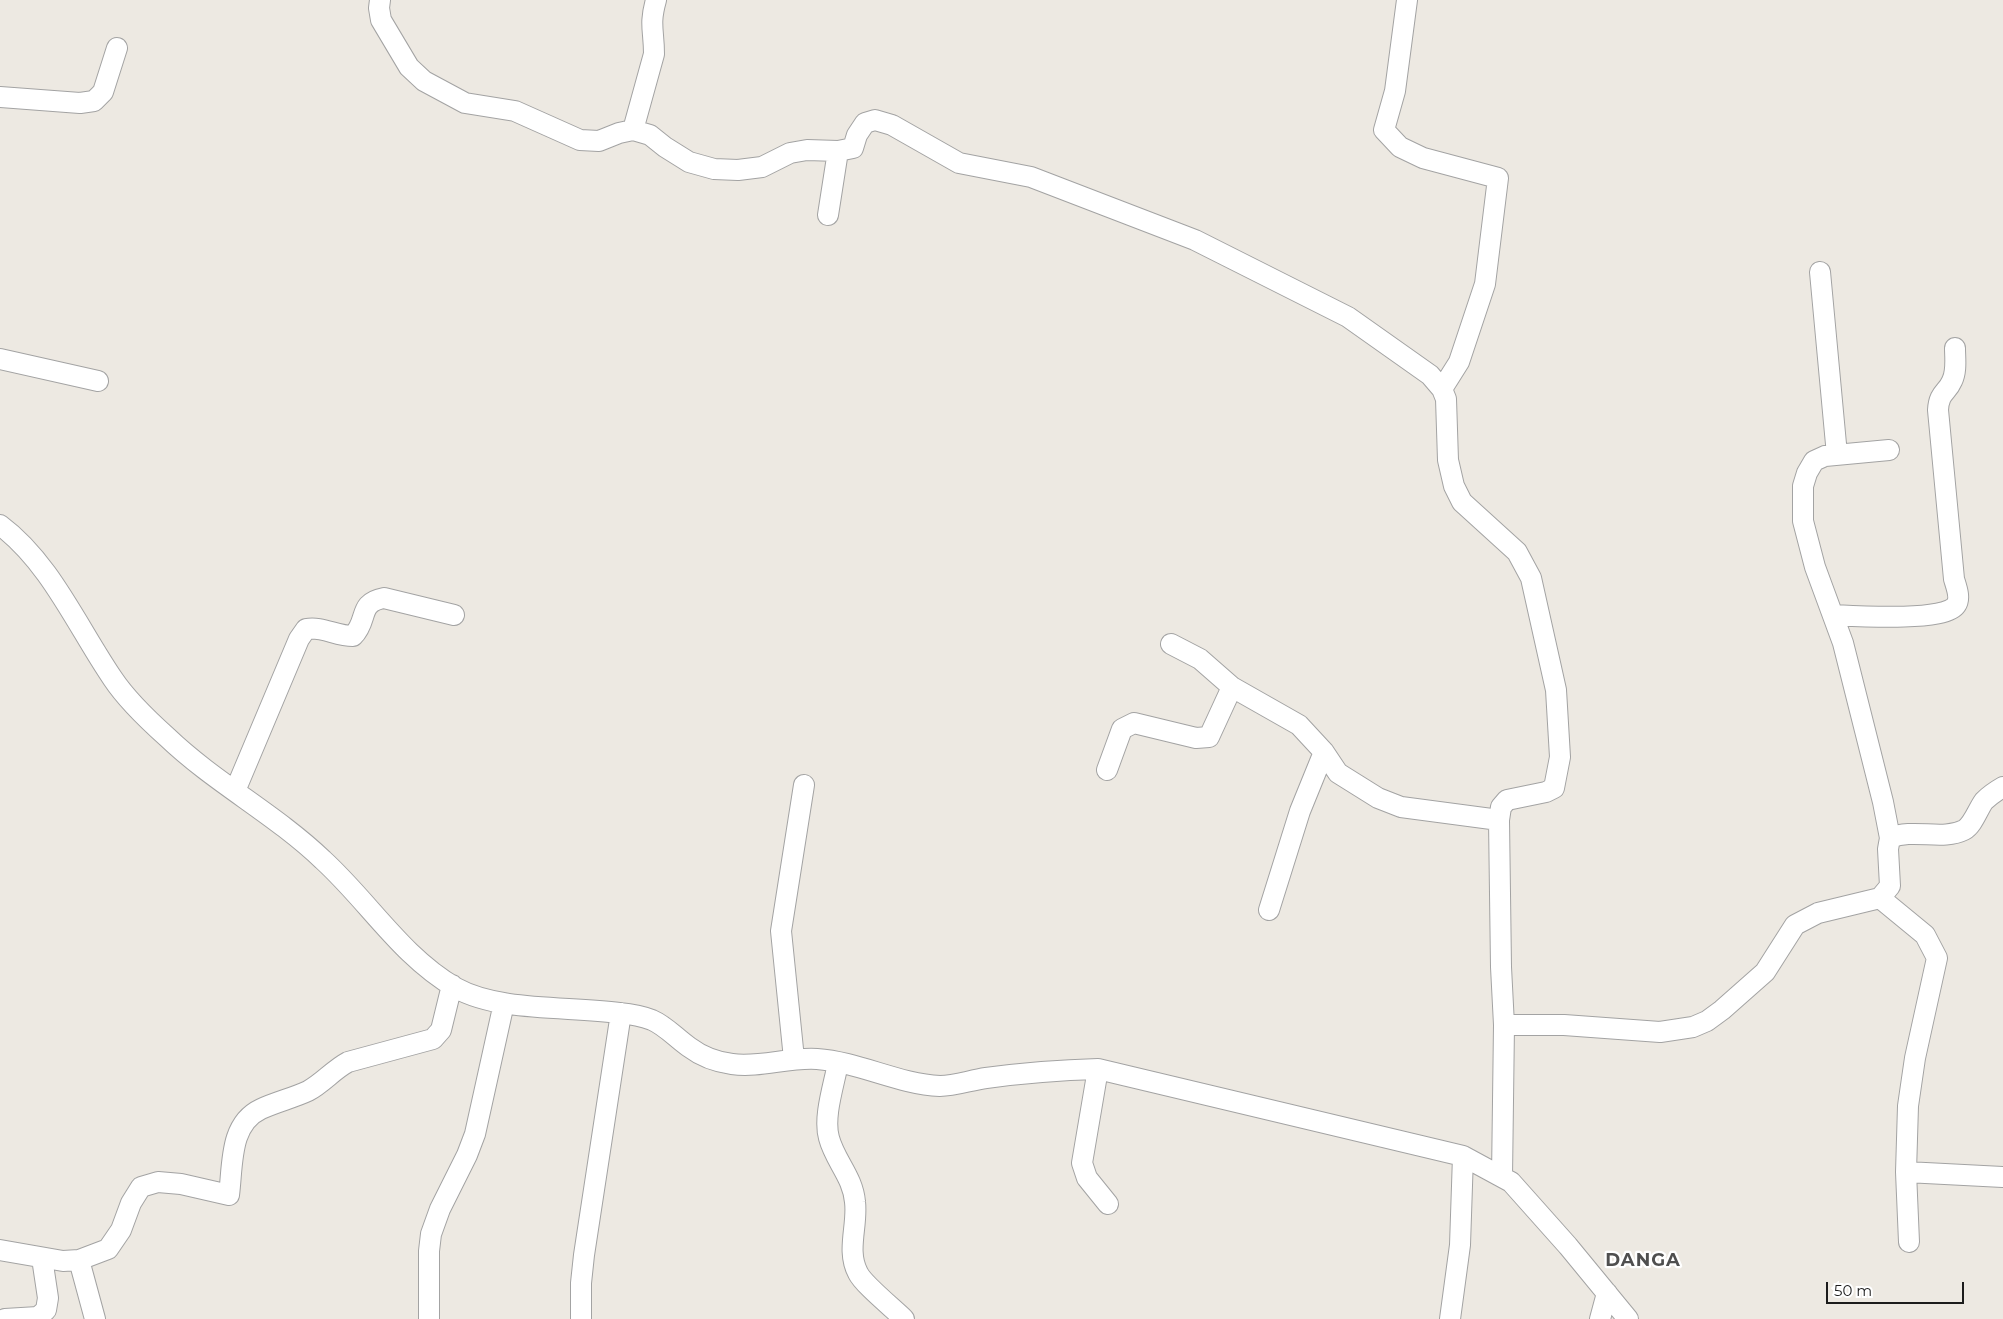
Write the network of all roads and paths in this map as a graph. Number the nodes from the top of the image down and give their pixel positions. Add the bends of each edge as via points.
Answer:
1 (380, 0) edge
2 (656, 0) edge
3 (1407, 0) edge
4 (116, 48) dead end
5 (0, 97) edge
6 (633, 130) junction
7 (838, 152) junction
8 (828, 215) dead end
9 (1820, 272) dead end
10 (1955, 348) dead end
11 (0, 359) edge
12 (98, 382) dead end
13 (1442, 389) junction
14 (1889, 450) dead end
15 (1837, 455) junction
16 (0, 525) edge
17 (1833, 615) junction
18 (454, 616) dead end
19 (1171, 644) dead end
20 (1232, 687) junction
21 (1324, 752) junction
22 (1107, 770) dead end
23 (804, 785) dead end
24 (2003, 787) edge
25 (236, 791) junction
26 (1499, 820) junction
27 (1890, 838) junction
28 (1880, 898) junction
29 (1269, 910) dead end
30 (452, 985) junction
31 (504, 1003) junction
32 (620, 1013) junction
33 (1504, 1026) junction
34 (794, 1059) junction
35 (838, 1063) junction
36 (1098, 1069) junction
37 (1463, 1156) junction
38 (1906, 1172) junction
39 (1502, 1177) junction
40 (2003, 1177) edge
41 (1108, 1204) dead end
42 (1909, 1242) dead end
43 (0, 1250) edge
44 (42, 1258) junction
45 (79, 1260) junction
46 (1607, 1293) junction
47 (5, 1319) edge
48 (94, 1319) edge
49 (429, 1319) edge
50 (581, 1319) edge
51 (904, 1319) edge
52 (1450, 1319) edge
53 (1600, 1319) edge
54 (1628, 1319) edge

1 - 6 street via 381,20 409,67 424,81 465,103 515,110 580,140 600,141
2 - 6 street via 650,28 654,54
3 - 13 street via 1395,91 1384,130 1400,147 1422,158 1498,178 1485,284 1459,362
4 - 5 street via 103,92 94,101 80,103
6 - 7 street via 650,135 689,162 714,169 762,166 790,153 807,150
7 - 8 street
7 - 13 street via 853,148 865,123 875,120 892,125 960,162 1031,177 1195,240 1348,318 1430,375
9 - 15 street
10 - 17 street via 1955,374 1942,393 1938,410 1958,598 1956,606 1949,611 1906,617
11 - 12 street
13 - 26 street via 1446,399 1448,460 1454,486 1462,502 1517,552 1531,578 1556,690 1560,756 1554,788 1507,800 1501,807
14 - 15 street
15 - 17 street via 1814,461 1803,486 1803,520 1815,567
16 - 25 street via 16,537 41,566 115,682 141,712 194,761
17 - 27 street via 1884,802
18 - 25 street via 384,598 373,600 367,606 360,629 353,636 316,627 306,629 299,638
19 - 20 street via 1200,659
20 - 21 street via 1299,725
20 - 22 street via 1209,737 1196,738 1134,723 1122,729
21 - 26 street via 1338,773 1378,798 1401,807
21 - 29 street via 1300,810
23 - 34 street via 781,931
24 - 27 street via 1984,801 1966,829 1953,834 1907,834
25 - 30 street via 305,843 406,950
26 - 33 street via 1500,967
27 - 28 street via 1890,886
28 - 33 street via 1818,913 1795,925 1765,972 1722,1010 1693,1027 1660,1032 1564,1025
28 - 38 street via 1925,935 1937,958 1908,1106
30 - 31 street
30 - 45 street via 441,1030 433,1039 348,1062 336,1068 317,1086 259,1110 243,1123 236,1136 229,1195 181,1184 158,1182 141,1187 121,1230 108,1249
31 - 32 street
31 - 49 street via 475,1134 431,1234
32 - 34 street via 652,1020 712,1060 752,1065
32 - 50 street via 584,1255
33 - 39 street
34 - 35 street
35 - 36 street via 922,1084 944,1086 1042,1071
35 - 51 street via 827,1123 828,1138 848,1176 856,1203 853,1262 858,1275
36 - 37 street
36 - 41 street via 1082,1163 1087,1178
37 - 39 street
37 - 52 street via 1460,1245
38 - 40 street
38 - 42 street
39 - 46 street via 1511,1182
43 - 44 street
44 - 45 street
44 - 47 street via 48,1298 46,1310 38,1317
45 - 48 street
46 - 53 street
46 - 54 street

